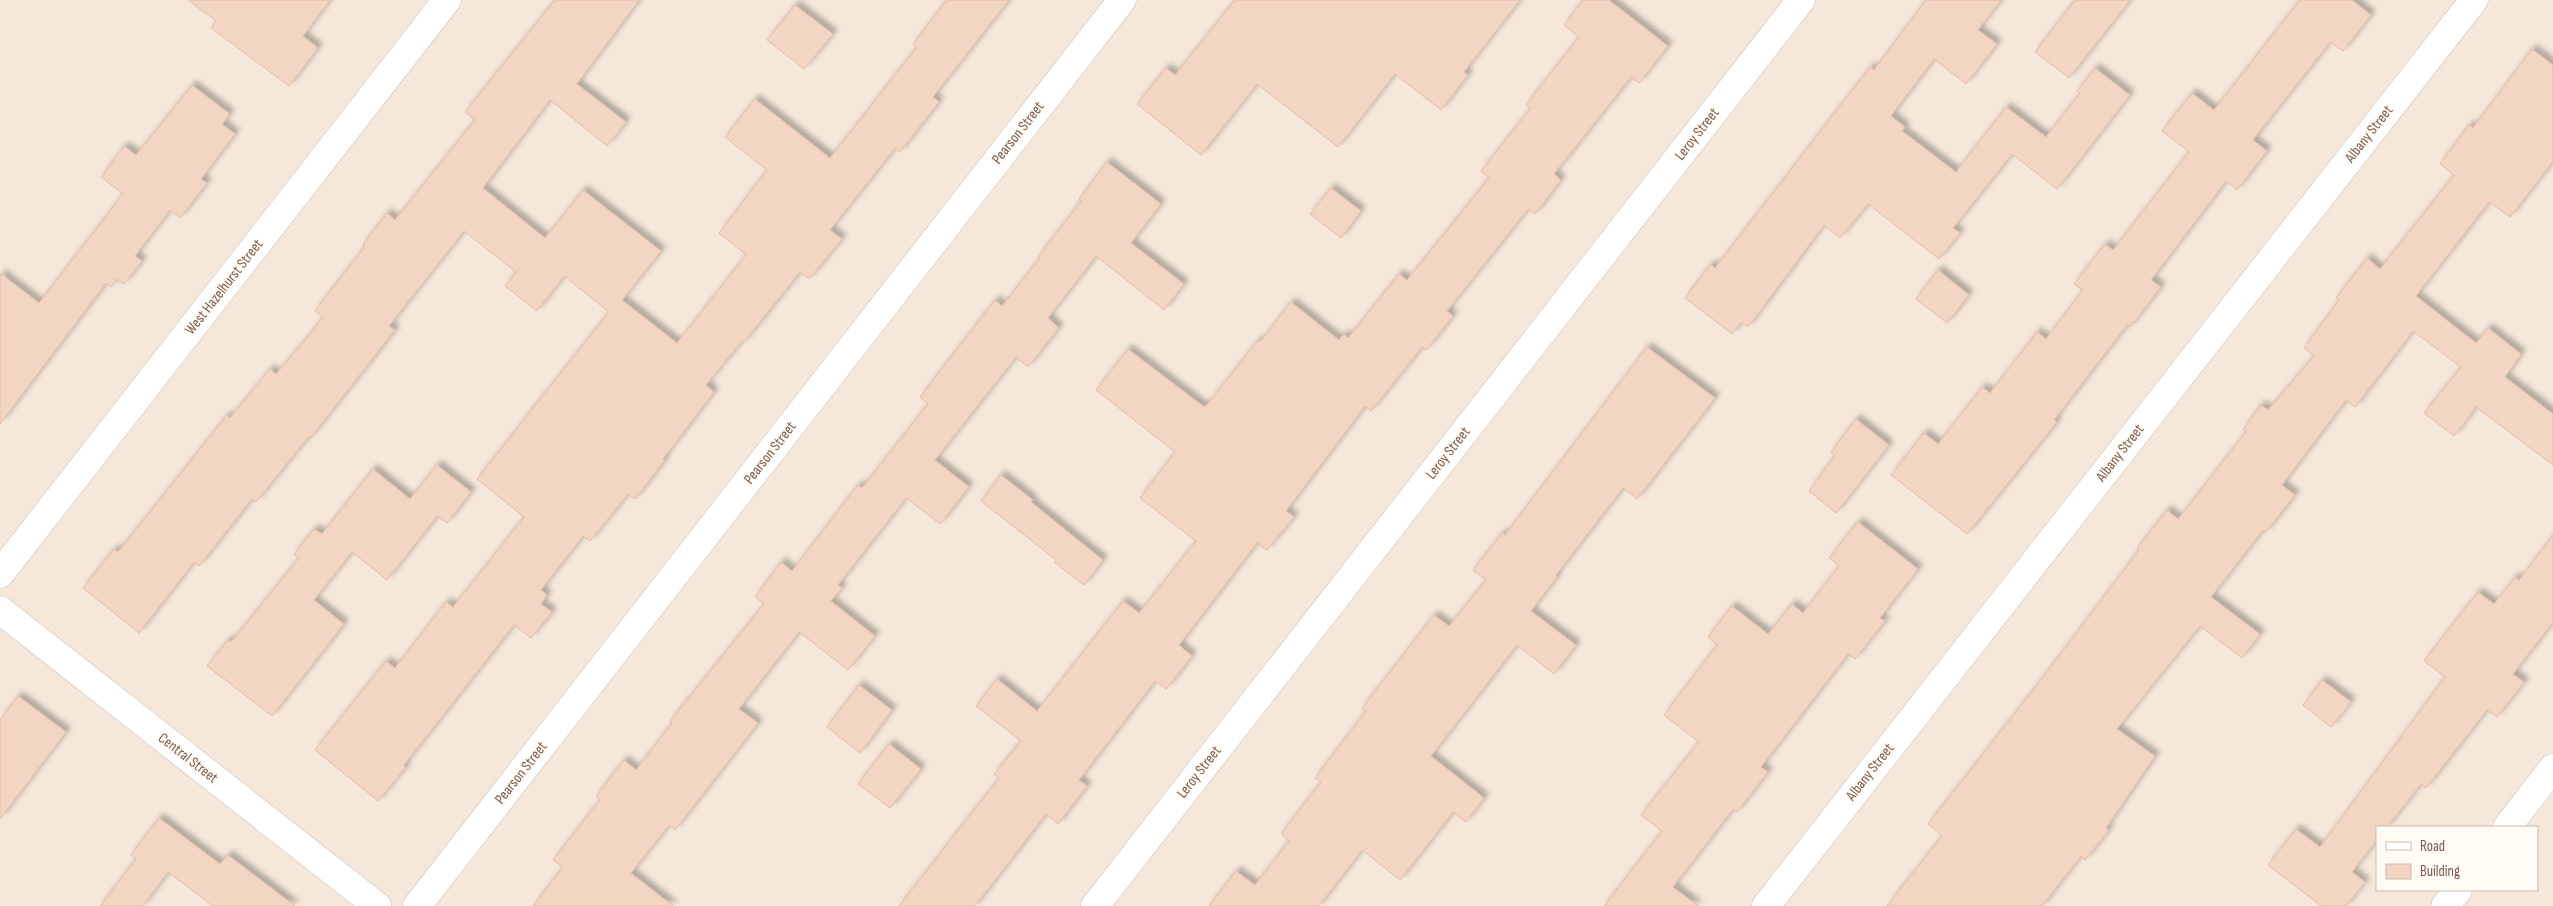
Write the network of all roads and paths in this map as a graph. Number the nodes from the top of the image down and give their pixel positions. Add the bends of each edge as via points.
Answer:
1 (448, 0) edge
2 (1122, 0) edge
3 (1801, 0) edge
4 (2474, 0) edge
5 (0, 574) edge
6 (0, 610) edge
7 (2553, 768) edge
8 (2508, 826) edge
9 (2457, 891) edge
10 (377, 906) edge
11 (417, 906) edge
12 (1095, 906) edge
13 (1766, 906) edge
14 (2445, 906) edge

1 - 5 street, West Hazelhurst Street
2 - 11 street, Pearson Street
3 - 12 street, Leroy Street
4 - 13 street, Albany Street
6 - 10 street, Central Street
7 - 8 street
9 - 14 street

